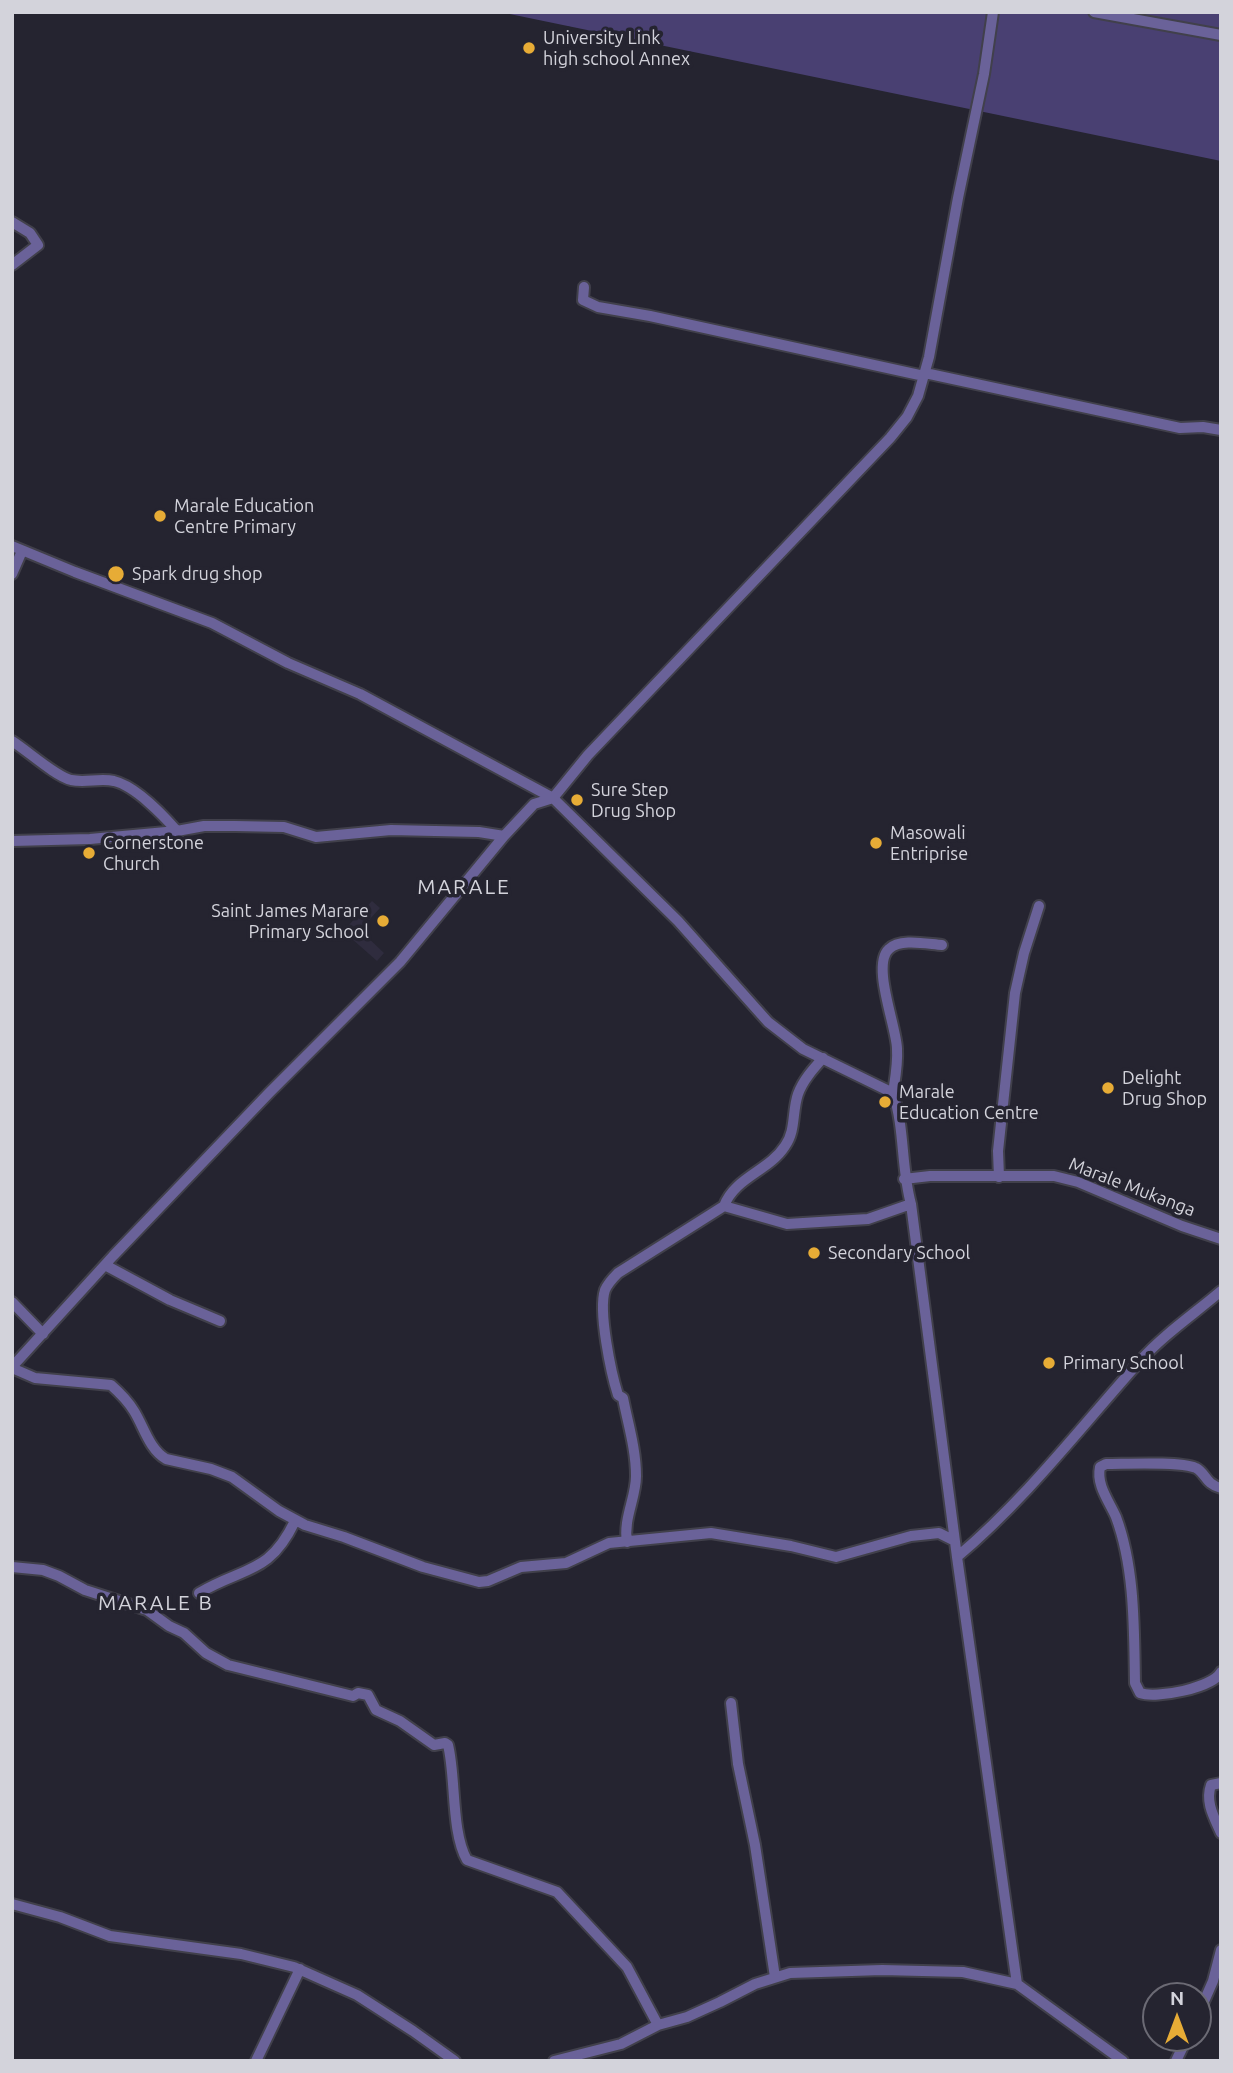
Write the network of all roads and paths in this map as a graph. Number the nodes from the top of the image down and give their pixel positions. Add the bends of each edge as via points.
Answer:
1 (993, 12) edge
2 (1094, 12) edge
3 (1221, 35) edge
4 (12, 222) edge
5 (12, 265) edge
6 (584, 287) dead end
7 (925, 374) junction
8 (1221, 430) edge
9 (17, 548) edge
10 (12, 574) edge
11 (12, 741) edge
12 (553, 798) junction
13 (177, 831) junction
14 (504, 836) junction
15 (12, 841) edge
16 (1039, 906) dead end
17 (942, 945) dead end
18 (823, 1058) junction
19 (893, 1093) junction
20 (999, 1177) junction
21 (904, 1179) junction
22 (911, 1204) junction
23 (724, 1206) junction
24 (1221, 1239) edge
25 (105, 1265) junction
26 (1221, 1291) edge
27 (12, 1302) edge
28 (220, 1321) dead end
29 (43, 1334) junction
30 (12, 1368) edge
31 (1221, 1488) edge
32 (295, 1521) junction
33 (955, 1541) junction
34 (628, 1542) junction
35 (957, 1557) junction
36 (12, 1567) edge
37 (199, 1592) dead end
38 (1221, 1672) edge
39 (731, 1703) dead end
40 (1221, 1783) edge
41 (1221, 1833) edge
42 (12, 1904) edge
43 (1221, 1950) edge
44 (300, 1969) junction
45 (775, 1976) junction
46 (1212, 1983) edge
47 (1017, 1984) junction
48 (659, 2025) junction
49 (256, 2061) edge
50 (455, 2061) edge
51 (554, 2061) edge
52 (1123, 2061) edge

1 - 7 street
2 - 3 street
4 - 5 street via 30,233 38,245
6 - 7 street via 583,300 598,307
7 - 8 street via 1180,428
7 - 12 street via 907,416 890,439 588,755
9 - 10 street
9 - 12 street via 212,623 360,694
11 - 13 street via 71,780 116,781 129,788
12 - 14 street via 534,804
12 - 18 street via 678,921 768,1022
13 - 14 street via 204,826 284,827 316,837 391,830
13 - 15 street
14 - 25 street via 400,962
16 - 20 street via 1015,993
17 - 19 street via 901,943 891,947 884,958 885,992 897,1049
18 - 19 street
18 - 23 street via 801,1087 785,1146 760,1171 737,1185
19 - 21 street
20 - 21 street, Marale Mukanga
20 - 24 street, Marale Mukanga via 1054,1176 1078,1182
21 - 22 street
22 - 23 street via 868,1219 787,1224
22 - 33 street
23 - 34 street via 618,1273 605,1291 609,1365 623,1398 635,1463
25 - 28 street
25 - 29 street
26 - 35 street via 1142,1360 1020,1500
27 - 29 street
29 - 30 street
30 - 32 street via 28,1376 111,1385 130,1405 160,1455 232,1477
31 - 38 street via 1210,1484 1199,1470 1184,1466 1106,1464 1099,1472 1126,1559 1135,1683 1140,1693 1151,1696 1202,1686
32 - 34 street via 479,1582 520,1567 566,1563 609,1543
32 - 37 street via 272,1557
33 - 34 street via 939,1533 911,1536 836,1557 719,1534
33 - 35 street
35 - 47 street
36 - 48 street via 51,1573 85,1590 147,1610 206,1653 236,1668 353,1696 368,1695 376,1710 434,1745 448,1745 467,1860 557,1892 626,1967
39 - 45 street
40 - 41 street via 1211,1785 1208,1794
42 - 44 street via 110,1937 241,1954
43 - 46 street
44 - 49 street
44 - 50 street via 357,1995
45 - 47 street via 818,1971 963,1972
45 - 48 street via 687,2017
47 - 52 street
48 - 51 street via 621,2044

